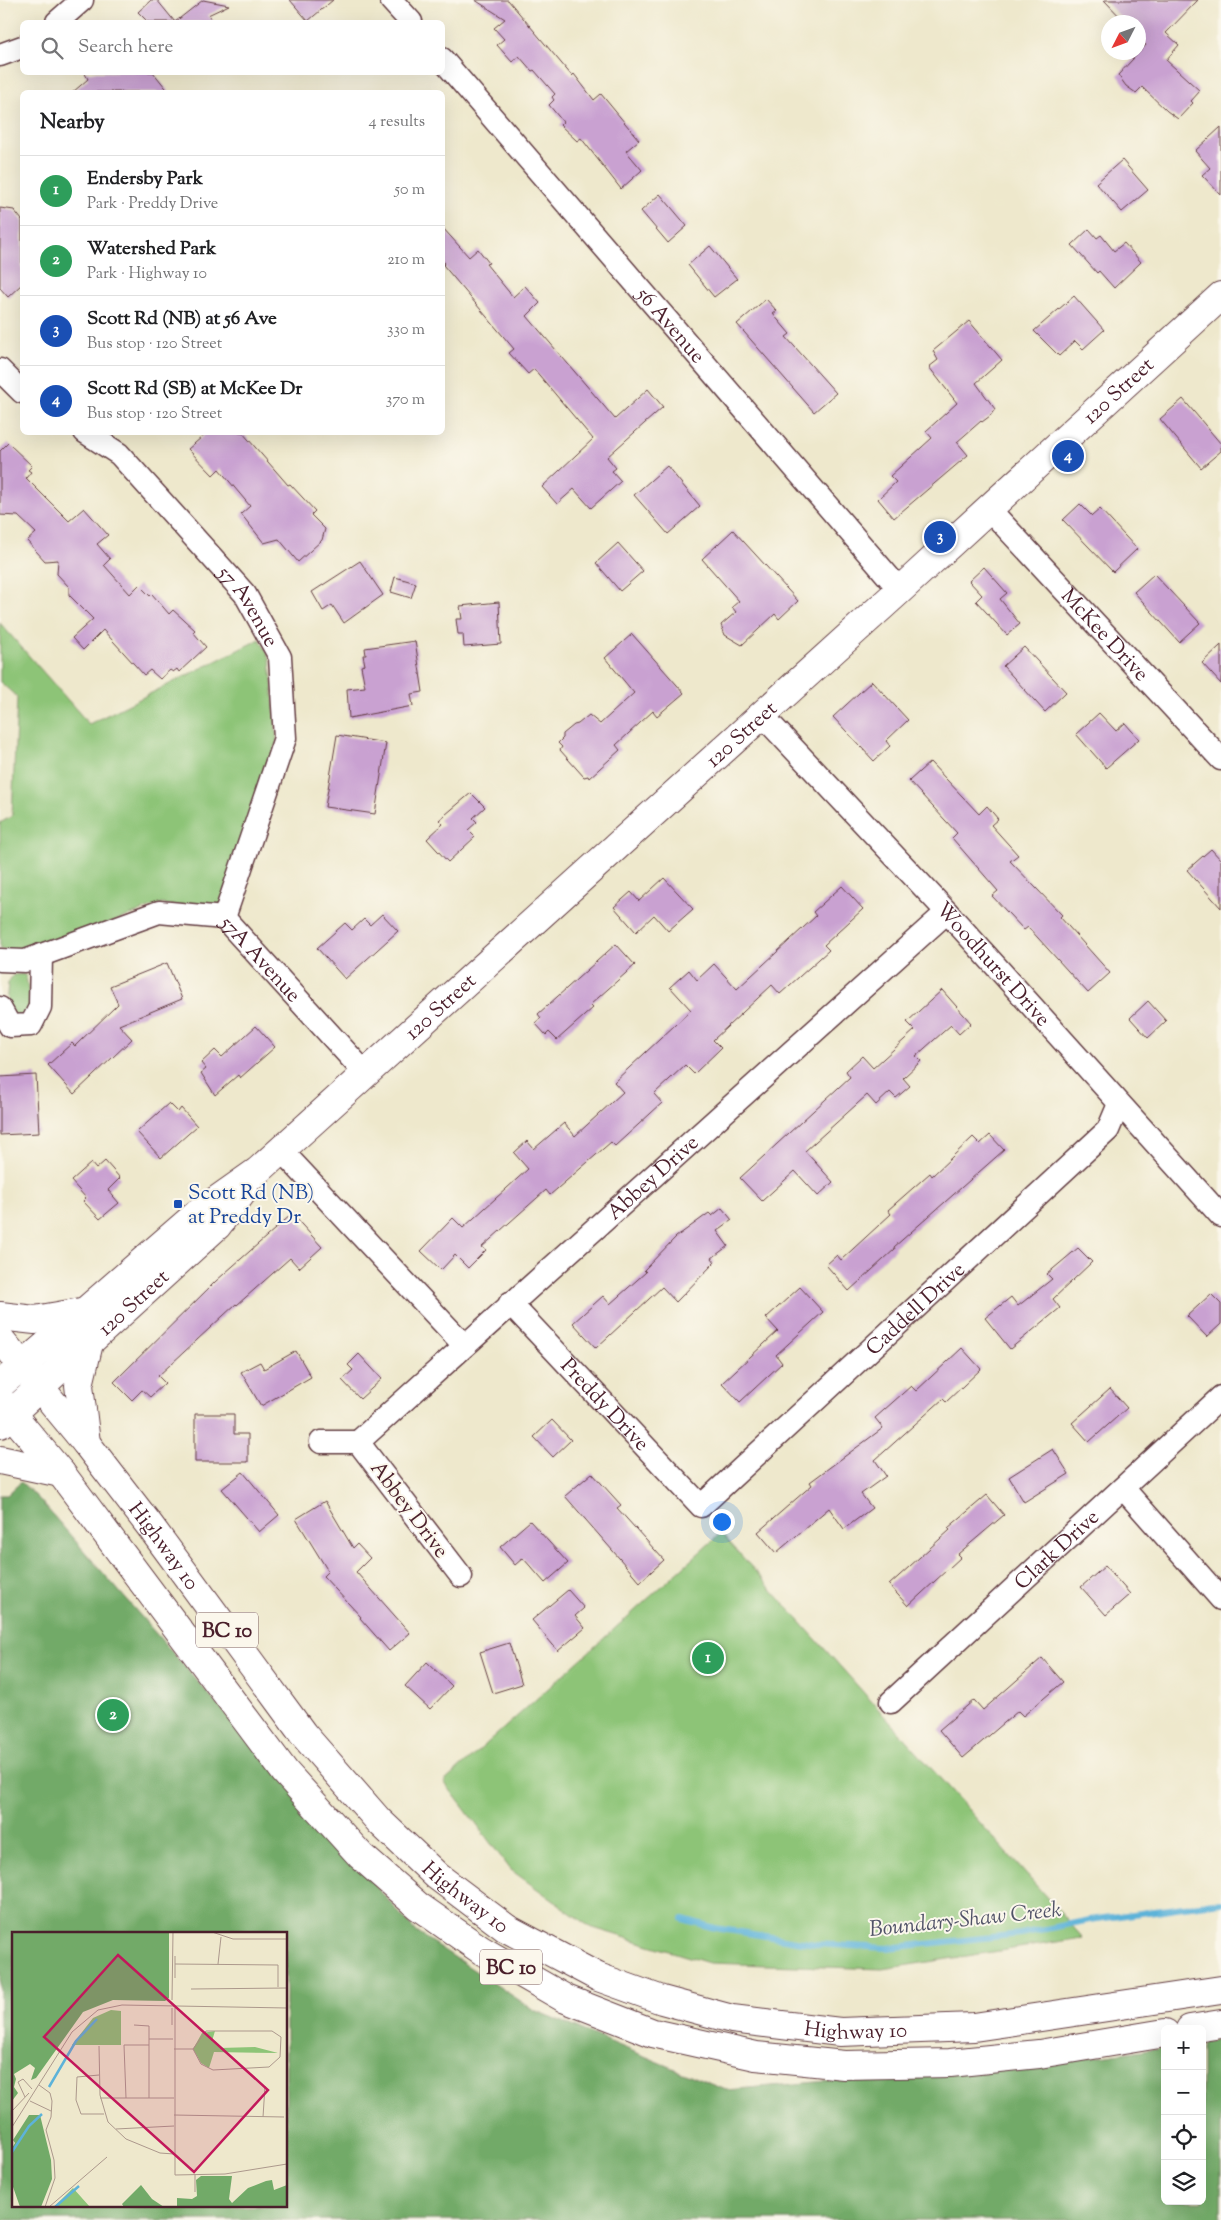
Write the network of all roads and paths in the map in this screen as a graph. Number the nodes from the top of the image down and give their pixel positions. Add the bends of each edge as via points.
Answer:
1 (82, 0) edge
2 (391, 0) edge
3 (59, 20) edge
4 (409, 20) edge
5 (20, 47) edge
6 (0, 55) edge
7 (445, 62) edge
8 (1220, 299) edge
9 (0, 370) edge
10 (20, 390) edge
11 (90, 435) edge
12 (989, 508) junction
13 (900, 590) junction
14 (762, 715) junction
15 (1221, 760) edge
16 (947, 912) junction
17 (224, 918) junction
18 (41, 955) junction
19 (0, 960) edge
20 (0, 1008) edge
21 (365, 1073) junction
22 (1119, 1104) junction
23 (281, 1150) junction
24 (258, 1171) junction
25 (1221, 1216) edge
26 (510, 1303) junction
27 (87, 1311) junction
28 (0, 1316) edge
29 (0, 1339) edge
30 (89, 1344) junction
31 (464, 1344) junction
32 (22, 1366) junction
33 (0, 1385) edge
34 (40, 1387) junction
35 (1221, 1397) edge
36 (4, 1412) edge
37 (321, 1442) dead end
38 (358, 1442) junction
39 (86, 1443) junction
40 (0, 1460) edge
41 (61, 1473) junction
42 (1123, 1488) junction
43 (701, 1506) joint
44 (461, 1576) dead end
45 (1221, 1599) edge
46 (891, 1702) dead end
47 (1221, 1990) edge
48 (1221, 2024) edge
49 (1206, 2026) edge
50 (1161, 2034) edge

1 - 3 street
2 - 4 street
5 - 6 street
7 - 13 street, 56 Avenue
8 - 12 main road, 120 Street
9 - 10 street
11 - 17 street, 57 Avenue via 119,454 245,594 280,657 285,738
12 - 13 main road, 120 Street
12 - 15 street, McKee Drive
13 - 14 main road, 120 Street
14 - 16 street, Woodhurst Drive
14 - 21 main road, 120 Street
16 - 22 street, Woodhurst Drive
16 - 26 street, Abbey Drive
17 - 18 street, 57A Avenue via 159,912
17 - 21 street, 57A Avenue
18 - 19 street, 57A Avenue via 25,962
18 - 20 street via 40,1007 31,1025 10,1026
21 - 23 main road, 120 Street
22 - 25 street, Woodhurst Drive
22 - 43 street, Caddell Drive via 1108,1130
23 - 24 main road, 120 Street
23 - 31 street
24 - 27 main road, 120 Street via 196,1214
24 - 30 main road, 120 Street via 217,1226
26 - 31 street, Abbey Drive
26 - 43 street, Preddy Drive
27 - 28 main road via 35,1320
27 - 32 main road, 120 Street
29 - 32 main road, Highway 10 / BC 10
30 - 34 main road, 120 Street
30 - 39 main road via 79,1385
31 - 38 street, Abbey Drive
32 - 33 main road, 120 Street
32 - 34 main road, Highway 10 / BC 10
34 - 36 main road, 120 Street
34 - 39 main road, Highway 10 / BC 10
35 - 42 street, Clark Drive
36 - 41 main road, Highway 10 / BC 10
37 - 38 street, Abbey Drive
38 - 44 street, Abbey Drive
39 - 47 main road, Highway 10 / BC 10 via 304,1734 378,1821 437,1876 506,1928 598,1977 732,2020 840,2032 974,2027
40 - 41 main road
41 - 50 main road, Highway 10 / BC 10 via 285,1772 361,1856 418,1906 481,1950 566,1999 653,2033 756,2056 844,2065 950,2063 1039,2054
42 - 45 street
42 - 46 street, Clark Drive
48 - 49 main road

